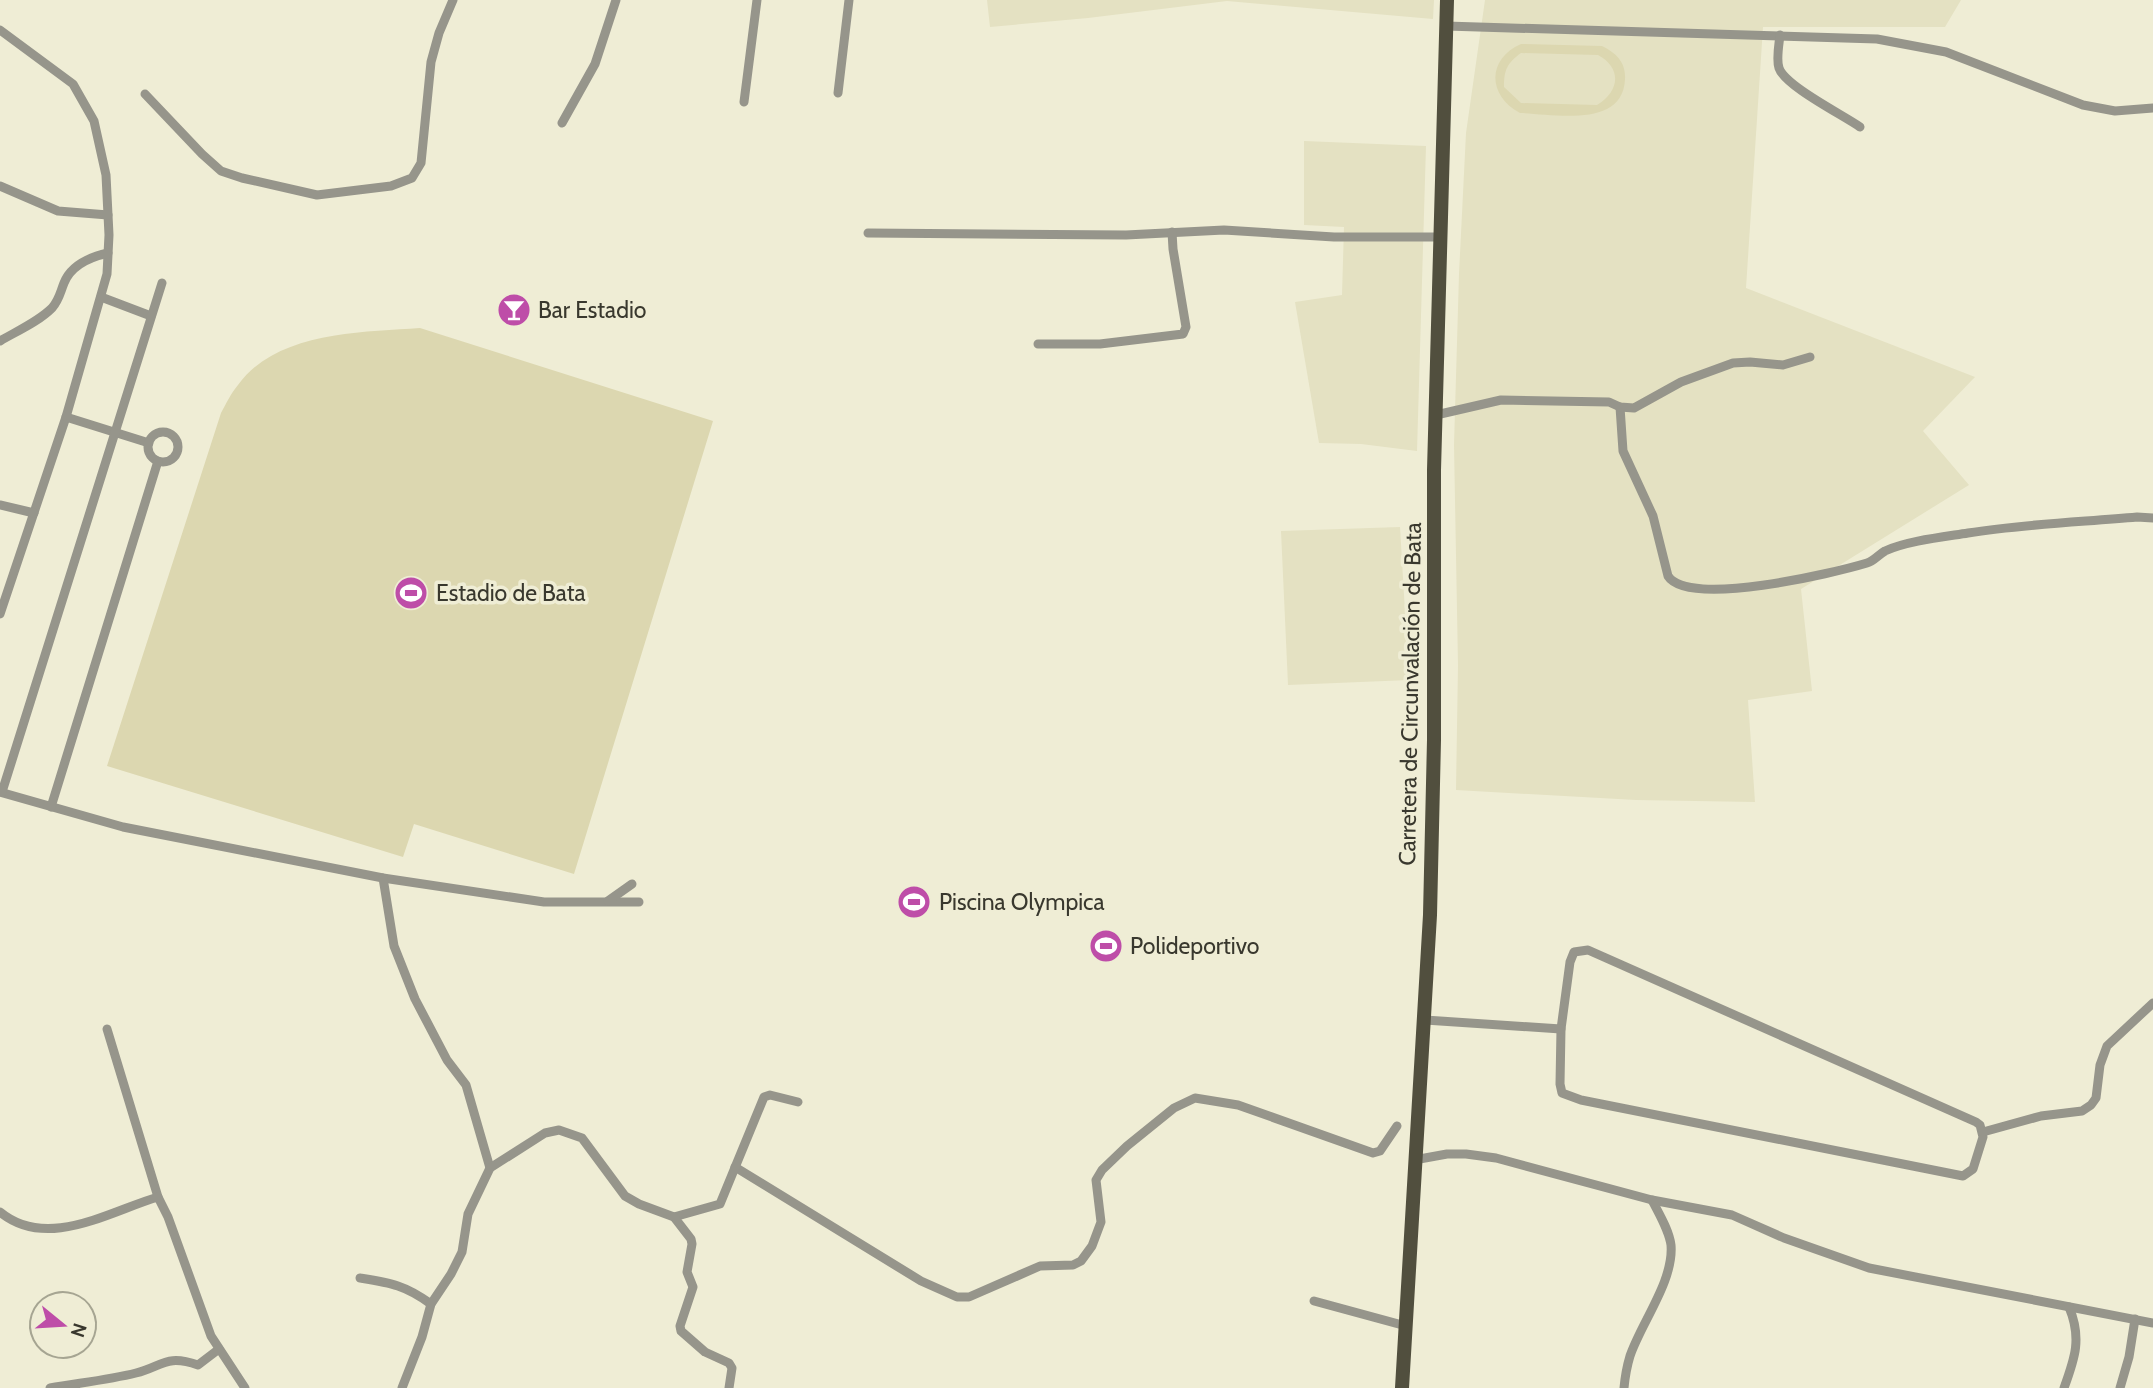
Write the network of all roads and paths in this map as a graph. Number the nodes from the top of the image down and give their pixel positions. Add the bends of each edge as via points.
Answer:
1 (453, 0) edge
2 (616, 0) edge
3 (757, 0) edge
4 (849, 0) edge
5 (1447, 0) edge
6 (1446, 26) junction
7 (0, 30) edge
8 (1780, 35) junction
9 (838, 93) dead end
10 (145, 94) dead end
11 (744, 102) dead end
12 (2153, 108) edge
13 (562, 123) dead end
14 (1860, 127) dead end
15 (0, 186) edge
16 (108, 215) junction
17 (1172, 232) junction
18 (868, 233) dead end
19 (1440, 237) junction
20 (108, 253) junction
21 (162, 283) dead end
22 (101, 297) junction
23 (151, 316) junction
24 (0, 341) edge
25 (1038, 344) dead end
26 (1810, 356) dead end
27 (1620, 407) junction
28 (1436, 415) junction
29 (66, 417) junction
30 (115, 433) junction
31 (149, 443) junction
32 (158, 461) junction
33 (0, 505) edge
34 (34, 513) junction
35 (2153, 518) edge
36 (0, 614) edge
37 (1, 792) edge
38 (51, 807) junction
39 (383, 878) junction
40 (632, 884) dead end
41 (608, 901) junction
42 (639, 902) dead end
43 (2153, 1003) edge
44 (1425, 1020) junction
45 (107, 1029) dead end
46 (1561, 1029) junction
47 (798, 1102) dead end
48 (1397, 1126) dead end
49 (1983, 1132) junction
50 (1414, 1160) junction
51 (735, 1167) junction
52 (489, 1168) junction
53 (158, 1196) junction
54 (1652, 1200) junction
55 (0, 1212) edge
56 (674, 1217) junction
57 (360, 1278) dead end
58 (1314, 1301) dead end
59 (431, 1304) junction
60 (2069, 1307) junction
61 (2135, 1319) junction
62 (2153, 1323) edge
63 (1406, 1326) junction
64 (219, 1349) junction
65 (50, 1388) edge
66 (245, 1388) edge
67 (402, 1388) edge
68 (729, 1388) edge
69 (1402, 1388) edge
70 (1624, 1388) edge
71 (2064, 1388) edge
72 (2120, 1388) edge

1 - 10 street via 431,62 421,163 412,178 391,186 317,195 242,178 221,170 202,154
2 - 13 street via 595,64
3 - 11 street
4 - 9 street
5 - 6 main road, Carretera de Circunvalación de Bata
6 - 8 street
6 - 19 main road, Carretera de Circunvalación de Bata
7 - 16 street via 74,84 94,121 106,175
8 - 12 street via 1906,43 1945,52 2083,106 2115,111
8 - 14 street via 1782,75 1802,93
15 - 16 street via 58,211
16 - 20 street
17 - 18 street
17 - 19 street
17 - 25 street via 1186,327 1183,334 1100,344
19 - 28 main road, Carretera de Circunvalación de Bata
20 - 22 street
20 - 24 street via 79,264 68,274 50,310
21 - 23 street
22 - 23 street
22 - 29 street
23 - 30 street
26 - 27 street via 1783,365 1733,363 1681,382 1634,408
27 - 28 street via 1609,402 1501,400
27 - 35 street via 1623,451 1653,516 1668,576 1684,588 1794,582 1871,562 1885,552 1971,533
28 - 44 main road, Carretera de Circunvalación de Bata via 1433,794
29 - 30 street
29 - 34 street
30 - 31 street
30 - 37 street
31 - 32 street via 149,452
31 - 32 street via 163,431 176,438 175,456
32 - 38 street
33 - 34 street
34 - 36 street
37 - 38 street
38 - 39 street via 123,827
39 - 41 street via 544,902
39 - 52 street via 394,946 415,999 447,1060 466,1085
40 - 41 street
41 - 42 street
43 - 49 street via 2107,1046 2091,1105 2082,1111 2040,1116
44 - 46 street
44 - 50 main road, Carretera de Circunvalación de Bata
45 - 53 street
46 - 49 street via 1562,1093 1581,1100 1963,1176 1973,1169
46 - 49 street via 1570,961 1574,952 1588,950 1976,1122
47 - 51 street via 764,1097
48 - 51 street via 1380,1151 1373,1153 1238,1105 1195,1098 1174,1108 1102,1170 1096,1180 1099,1232 1081,1261 1040,1266 969,1297 957,1297 921,1282
50 - 54 street via 1447,1154 1486,1157
50 - 63 main road, Carretera de Circunvalación de Bata
51 - 56 street via 717,1207
52 - 56 street via 545,1132 571,1133 582,1138 625,1196
52 - 59 street via 468,1214 462,1252
53 - 55 street via 61,1228 27,1226
53 - 64 street
54 - 60 street via 1732,1214 1869,1268
54 - 70 street via 1668,1233 1669,1261 1630,1356
56 - 68 street via 692,1244 687,1272 692,1287 681,1331 705,1352 729,1363
57 - 59 street via 400,1286
58 - 63 street
59 - 67 street
60 - 61 street
60 - 71 street via 2077,1338
61 - 62 street
61 - 72 street
63 - 69 main road, Carretera de Circunvalación de Bata
64 - 65 street via 198,1365 181,1359 160,1362 138,1373
64 - 66 street

